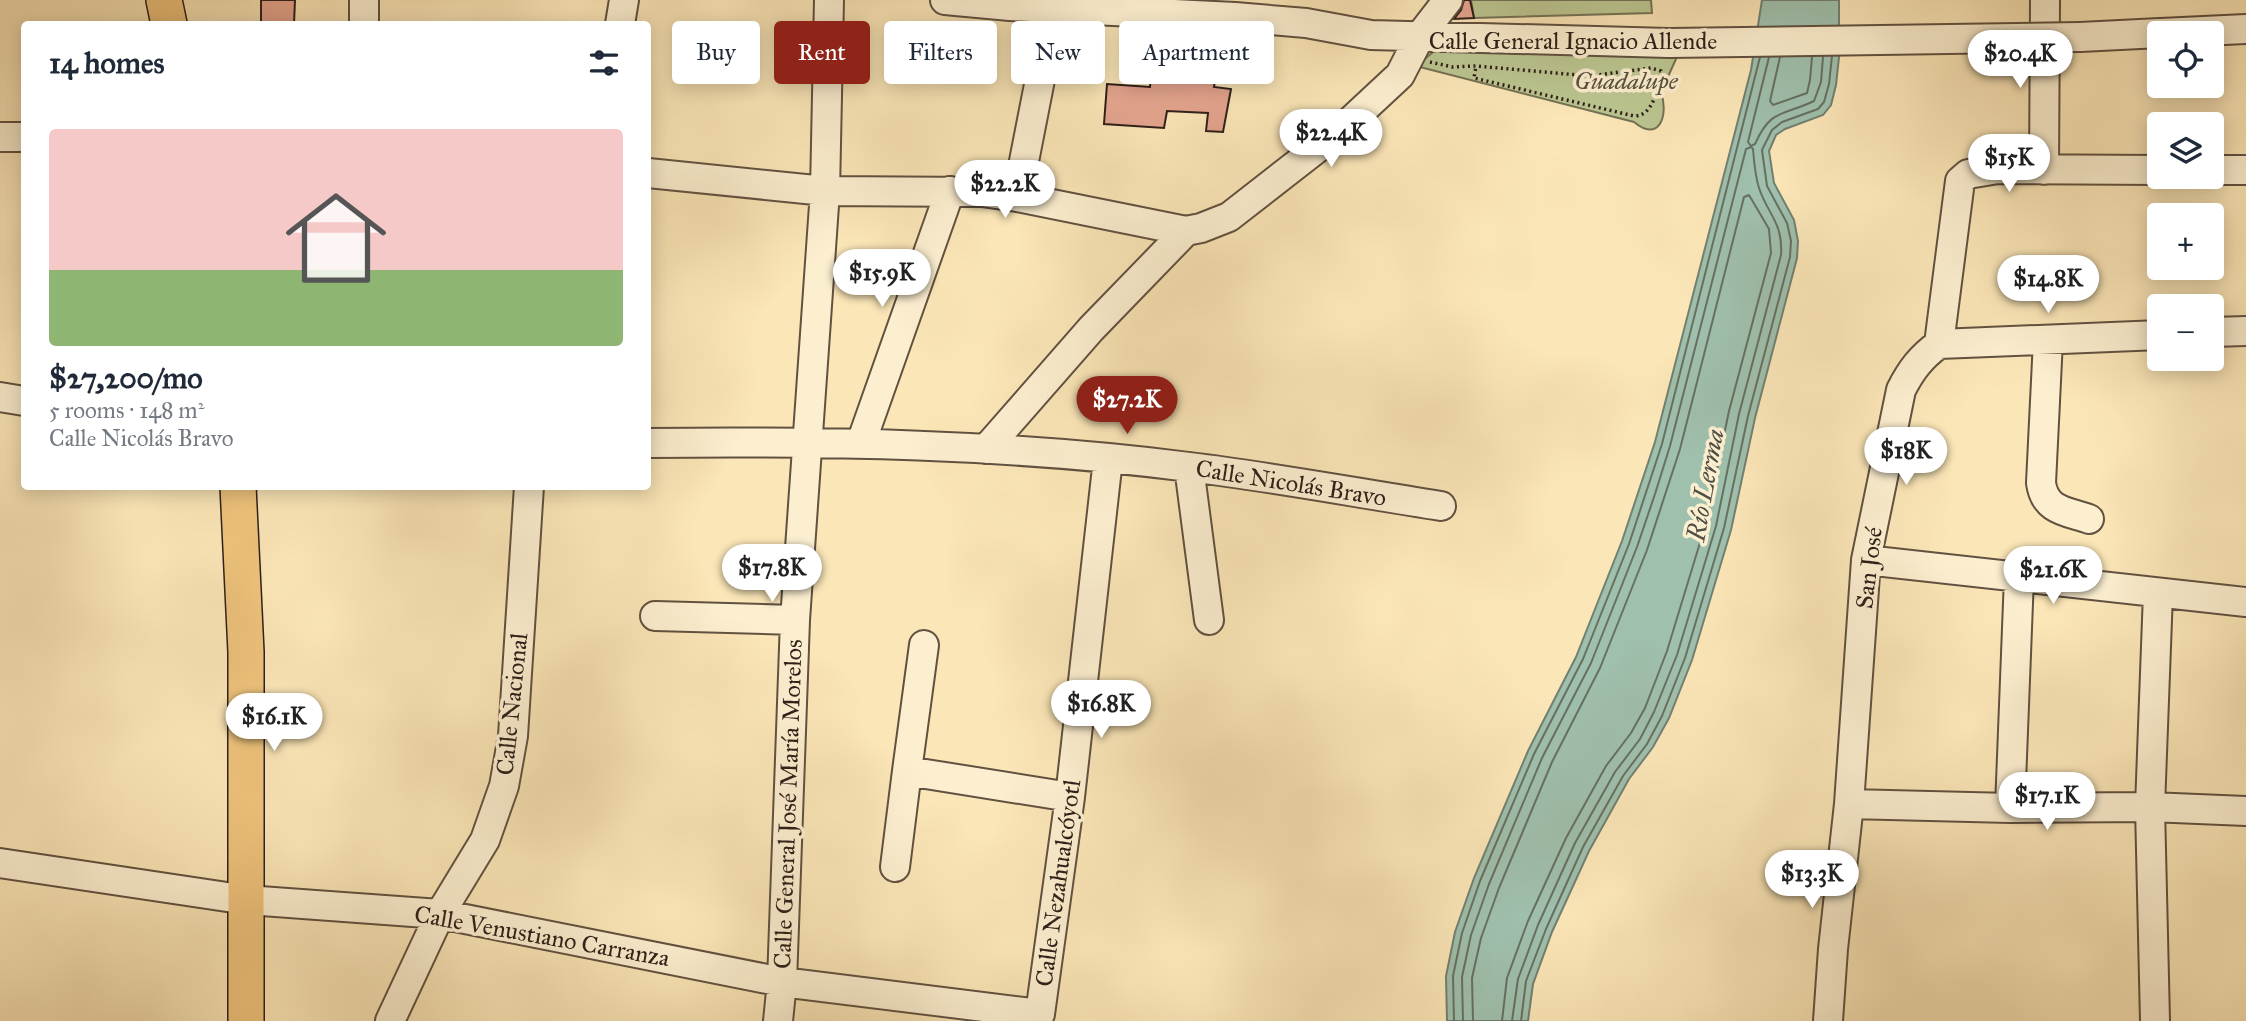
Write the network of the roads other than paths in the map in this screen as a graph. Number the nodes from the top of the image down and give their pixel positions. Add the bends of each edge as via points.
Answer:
1 (164, 0) edge
2 (364, 0) edge
3 (624, 0) edge
4 (829, 0) edge
5 (945, 0) edge
6 (1448, 0) edge
7 (2045, 0) edge
8 (1011, 3) edge
9 (1054, 8) junction
10 (168, 21) edge
11 (364, 21) edge
12 (620, 21) edge
13 (2246, 29) edge
14 (2224, 30) edge
15 (2147, 34) edge
16 (1420, 36) junction
17 (0, 137) edge
18 (21, 137) edge
19 (2044, 170) junction
20 (2147, 170) edge
21 (2224, 170) edge
22 (2246, 170) edge
23 (651, 173) edge
24 (825, 191) junction
25 (950, 191) junction
26 (1017, 197) junction
27 (1186, 231) junction
28 (2246, 331) edge
29 (2224, 332) edge
30 (2147, 336) edge
31 (2048, 340) junction
32 (1938, 344) junction
33 (0, 397) edge
34 (21, 400) edge
35 (806, 442) junction
36 (651, 443) edge
37 (861, 443) junction
38 (986, 449) junction
39 (1108, 459) junction
40 (1188, 467) junction
41 (238, 490) edge
42 (529, 490) edge
43 (1441, 506) dead end
44 (2089, 519) dead end
45 (1866, 559) junction
46 (2019, 577) junction
47 (2158, 593) junction
48 (2246, 602) edge
49 (654, 616) dead end
50 (795, 620) junction
51 (1209, 620) dead end
52 (924, 645) dead end
53 (907, 771) junction
54 (1070, 797) junction
55 (1849, 804) junction
56 (2150, 807) junction
57 (2010, 808) junction
58 (2246, 811) edge
59 (0, 863) edge
60 (895, 867) dead end
61 (247, 900) junction
62 (440, 914) junction
63 (782, 982) junction
64 (1040, 1014) joint
65 (246, 1021) edge
66 (390, 1021) edge
67 (778, 1021) edge
68 (1828, 1021) edge
69 (2155, 1021) edge

1 - 10 main road
2 - 11 street
3 - 12 street
4 - 24 street, Calle General José María Morelos
5 - 8 street
6 - 16 street
7 - 19 street
8 - 9 street
9 - 16 street via 1258,19 1371,35
9 - 26 street
13 - 14 street, Calle General Ignacio Allende
15 - 16 street, Calle General Ignacio Allende, bridge via 1669,43
16 - 27 street, Calle General Ignacio Allende via 1400,75 1342,129 1229,217
17 - 18 street
19 - 20 street
19 - 32 street via 1982,170 1960,181
21 - 22 street
23 - 24 street
24 - 25 street
24 - 35 street, Calle General José María Morelos
25 - 26 street
25 - 37 street
26 - 27 street
27 - 38 street, Calle General Ignacio Allende via 1091,329
28 - 29 street
30 - 31 street
31 - 32 street
31 - 44 street via 2043,496 2050,505
32 - 45 street, San José via 1922,356 1901,390
33 - 34 street
35 - 36 street, Calle Nicolás Bravo
35 - 37 street, Calle Nicolás Bravo
35 - 50 street, Calle General José María Morelos
37 - 38 street, Calle Nicolás Bravo
38 - 39 street, Calle Nicolás Bravo
39 - 40 street, Calle Nicolás Bravo
39 - 54 street, Calle Nezahualcóyotl
40 - 43 street, Calle Nicolás Bravo
40 - 51 street
41 - 61 main road via 246,652
42 - 62 street, Calle Nacional via 513,736 504,786 485,840
45 - 46 street
45 - 55 street, San José
46 - 47 street
46 - 57 street
47 - 48 street
47 - 56 street
49 - 50 street
50 - 63 street, Calle General José María Morelos
52 - 53 street
53 - 54 street
53 - 60 street
54 - 64 street, Calle Nezahualcóyotl
55 - 57 street
55 - 68 street, San José
56 - 57 street
56 - 58 street
56 - 69 street
59 - 61 street, Calle Venustiano Carranza
61 - 62 street, Calle Venustiano Carranza
61 - 65 main road
62 - 63 street, Calle Venustiano Carranza
62 - 66 street, Calle Nacional
63 - 64 street, Calle Venustiano Carranza
63 - 67 street, Calle General José María Morelos

